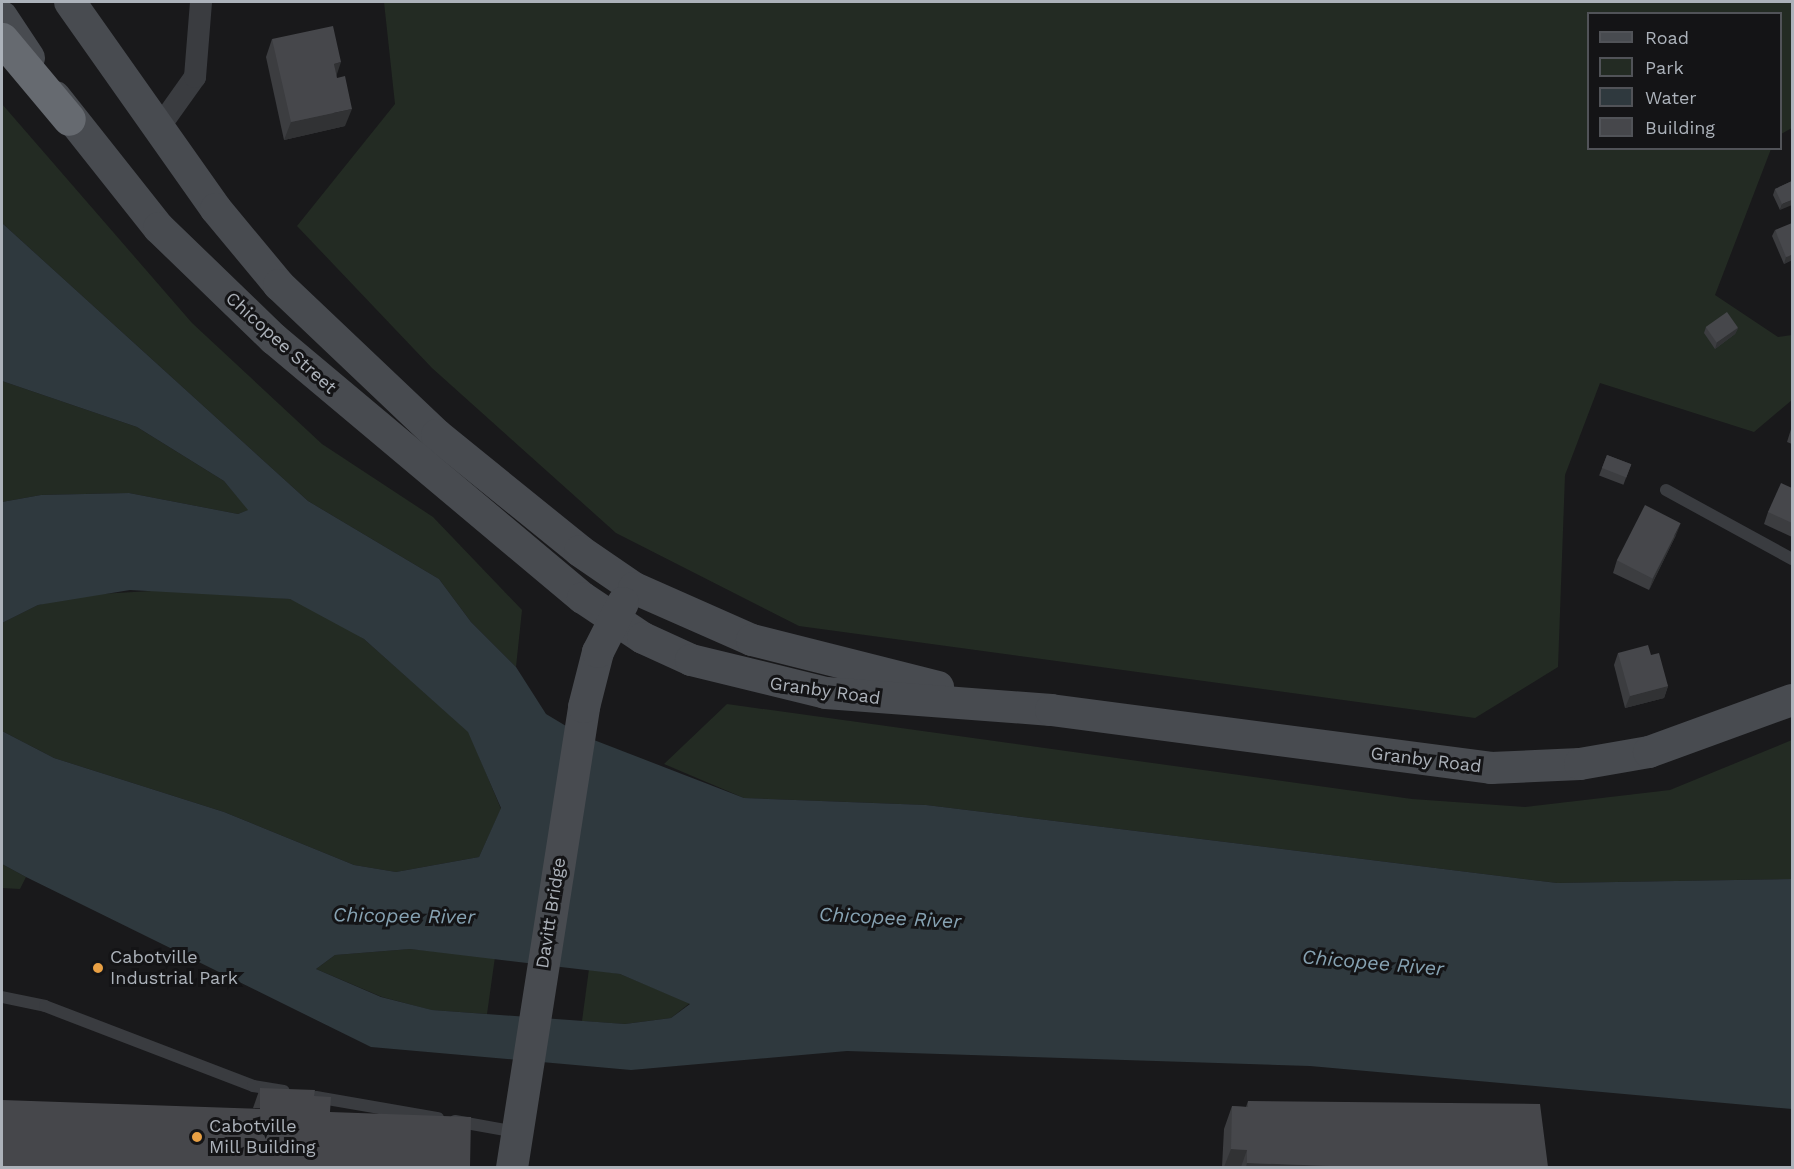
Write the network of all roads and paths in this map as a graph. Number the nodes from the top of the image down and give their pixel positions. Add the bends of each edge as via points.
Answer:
1 (70, 2) edge
2 (201, 2) edge
3 (2, 16) edge
4 (2, 39) edge
5 (69, 119) junction
6 (158, 129) junction
7 (1666, 490) dead end
8 (1792, 559) edge
9 (634, 588) junction
10 (612, 620) junction
11 (1792, 700) edge
12 (1051, 710) junction
13 (2, 997) edge
14 (518, 1126) junction
15 (512, 1167) edge

1 - 6 main road, Chicopee Street
2 - 6 street via 195,77
3 - 5 main road, Chicopee Street
4 - 5 highway
5 - 10 main road, Chicopee Street via 159,228 215,285 403,449
6 - 9 main road, Chicopee Street via 279,285 355,362 511,495
7 - 8 lane
9 - 10 main road, Davitt Bridge
9 - 12 main road, Granby Road via 707,623 813,659
10 - 12 main road, Granby Road via 670,651 785,687
10 - 14 main road, Davitt Bridge via 584,707
11 - 12 main road, Granby Road via 1649,752 1522,768
13 - 14 lane via 45,1006 253,1086
14 - 15 main road, Davitt Bridge

